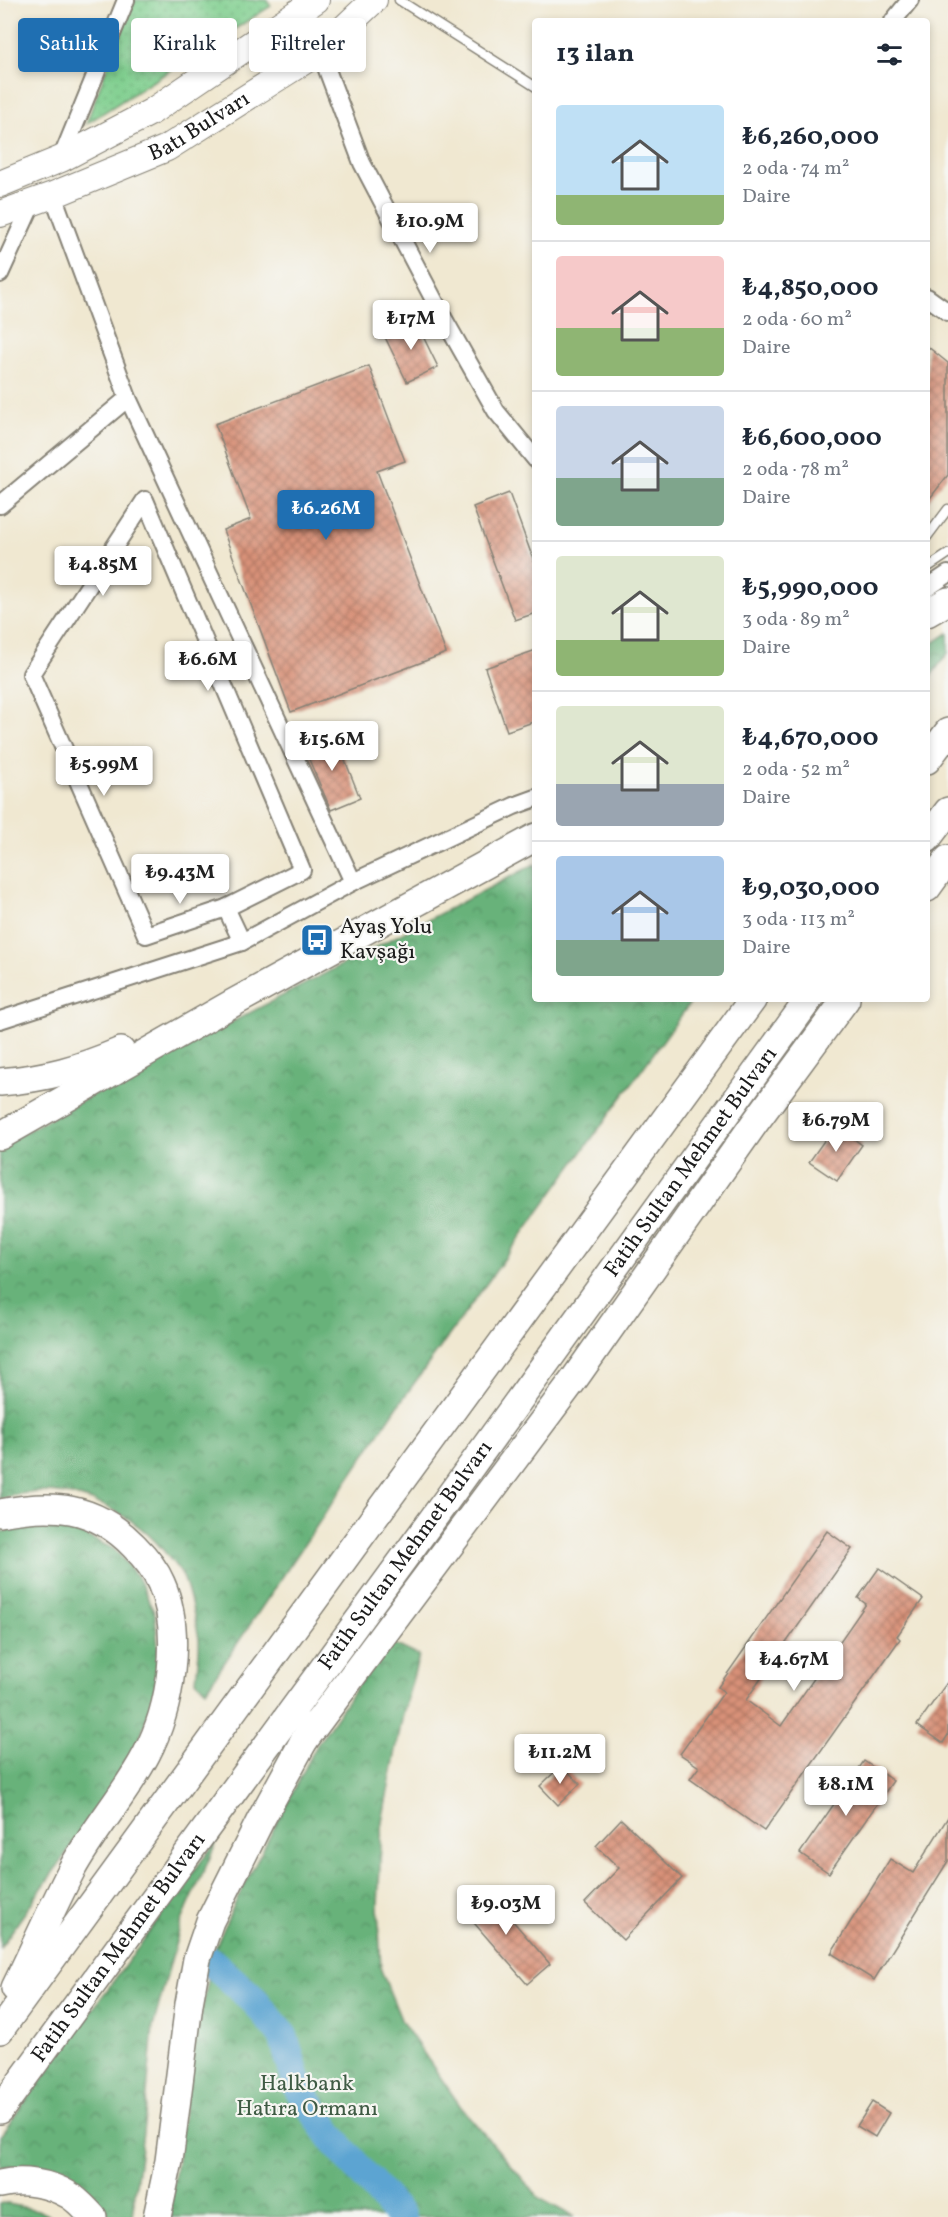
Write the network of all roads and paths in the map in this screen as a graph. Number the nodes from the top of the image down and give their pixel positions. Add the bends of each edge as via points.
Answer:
1 (126, 0) edge
2 (316, 0) edge
3 (374, 0) edge
4 (399, 0) edge
5 (910, 0) edge
6 (355, 18) edge
7 (895, 18) edge
8 (287, 72) edge
9 (328, 72) edge
10 (532, 84) edge
11 (61, 159) junction
12 (0, 184) edge
13 (42, 199) junction
14 (0, 214) edge
15 (0, 274) edge
16 (930, 299) edge
17 (948, 312) edge
18 (128, 398) junction
19 (532, 455) edge
20 (0, 505) edge
21 (948, 509) edge
22 (930, 533) edge
23 (948, 554) edge
24 (930, 566) edge
25 (948, 574) edge
26 (930, 586) edge
27 (948, 600) edge
28 (930, 611) edge
29 (948, 732) edge
30 (930, 756) edge
31 (532, 799) edge
32 (948, 811) edge
33 (930, 835) edge
34 (532, 839) edge
35 (948, 859) edge
36 (353, 882) junction
37 (930, 884) edge
38 (226, 908) junction
39 (242, 942) junction
40 (751, 1002) edge
41 (807, 1002) edge
42 (844, 1002) edge
43 (233, 1003) junction
44 (0, 1020) edge
45 (0, 1082) edge
46 (0, 1136) edge
47 (459, 1483) junction
48 (0, 1514) edge
49 (303, 1742) junction
50 (0, 2020) edge
51 (0, 2030) edge
52 (0, 2110) edge
53 (0, 2184) edge
54 (93, 2217) edge
55 (157, 2217) edge

1 - 11 street
2 - 11 main road, Batı Bulvarı via 151,112
3 - 6 main road, Batı Bulvarı
4 - 10 lane
5 - 7 street
8 - 13 main road, Batı Bulvarı via 167,148
9 - 19 street via 362,163 496,411
11 - 12 main road, Batı Bulvarı
13 - 14 main road, Batı Bulvarı
13 - 15 street
13 - 18 street
16 - 17 street
18 - 20 street
18 - 36 street
21 - 22 lane
23 - 24 lane
25 - 26 street
27 - 28 highway
29 - 30 highway
31 - 36 street
32 - 33 highway
34 - 43 highway
35 - 37 highway
36 - 39 street
38 - 38 street via 146,935 31,674 145,500 302,870
38 - 39 street
39 - 44 street
40 - 51 highway, Fatih Sultan Mehmet Bulvarı
41 - 47 highway, Fatih Sultan Mehmet Bulvarı
42 - 49 highway via 575,1378
43 - 45 highway via 79,1068 33,1080
43 - 46 highway
47 - 49 highway via 417,1566 336,1680
47 - 52 highway, Fatih Sultan Mehmet Bulvarı
48 - 50 highway via 31,1508 78,1511 124,1536 147,1559 161,1583 173,1638 161,1722 146,1755 73,1868
49 - 55 highway via 210,1922 197,1959 169,2161
53 - 54 highway via 12,2181 45,2185 70,2195

